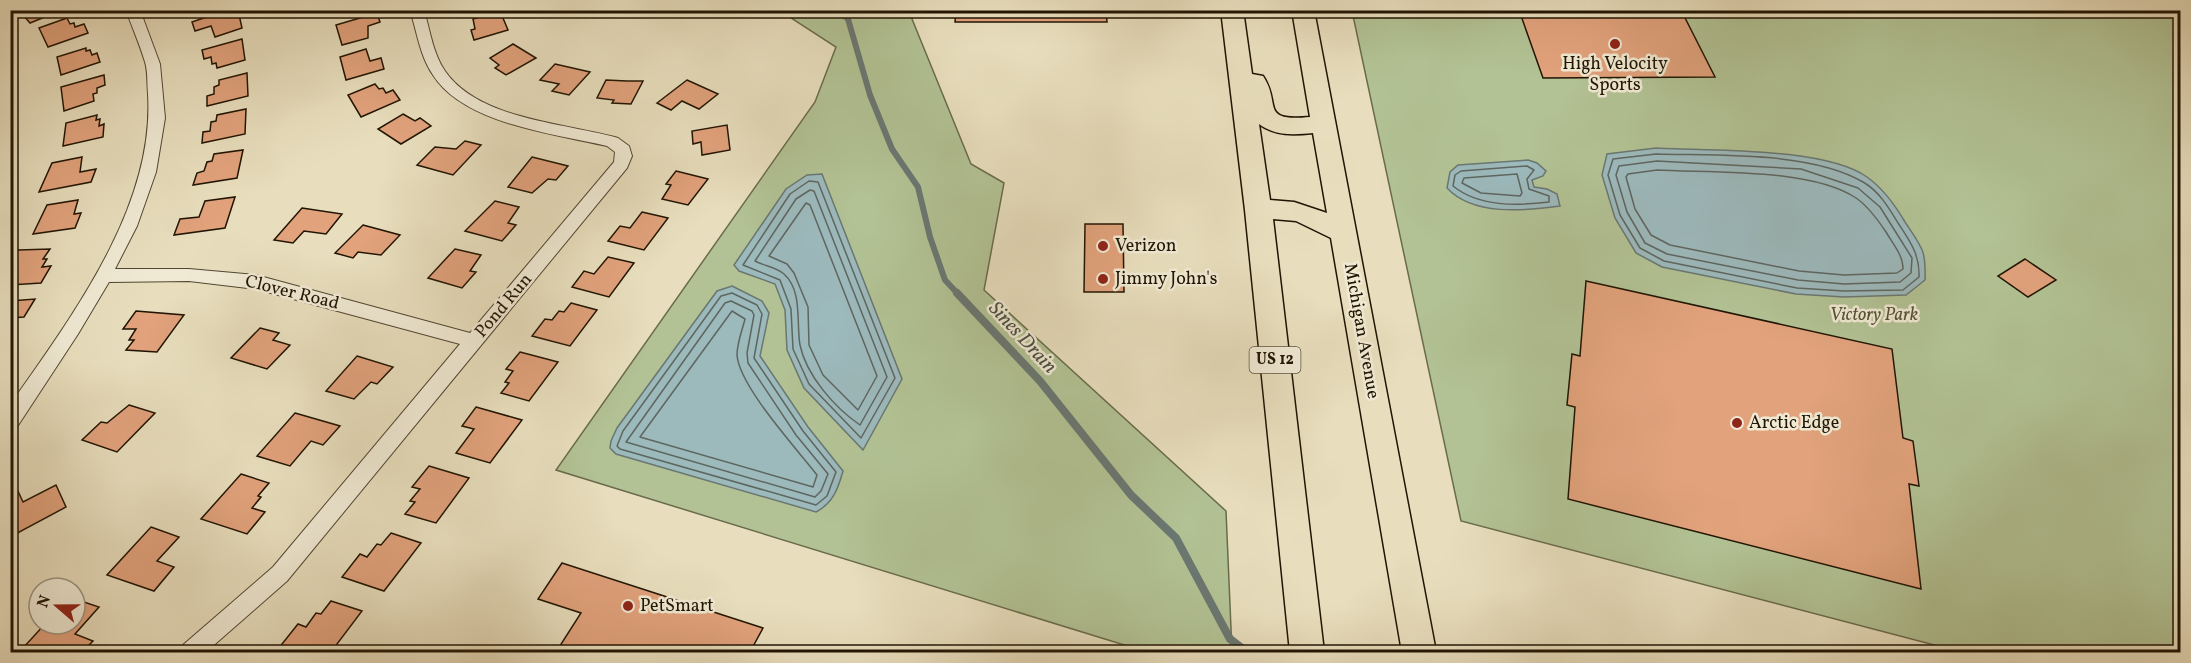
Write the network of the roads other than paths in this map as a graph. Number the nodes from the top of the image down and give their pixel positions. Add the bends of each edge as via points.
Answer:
1 (133, 10) edge
2 (417, 10) edge
3 (1232, 10) edge
4 (1246, 10) edge
5 (1303, 10) edge
6 (1323, 124) junction
7 (1258, 210) junction
8 (1343, 234) junction
9 (104, 276) junction
10 (475, 341) junction
11 (10, 422) edge
12 (191, 652) edge
13 (1307, 652) edge
14 (1419, 652) edge

1 - 9 street via 148,44 157,114 150,162 133,217
2 - 10 street, Pond Run via 440,75 467,100 505,116 612,142 624,156
3 - 7 main road, US 12
4 - 6 main road via 1257,97 1265,118 1292,128
5 - 6 main road, Michigan Avenue
6 - 8 main road, Michigan Avenue
7 - 8 main road via 1290,208 1305,212
7 - 13 main road, US 12
8 - 14 main road, Michigan Avenue
9 - 10 street, Clover Road via 189,275 256,282
9 - 11 street
10 - 12 street, Pond Run via 280,574

